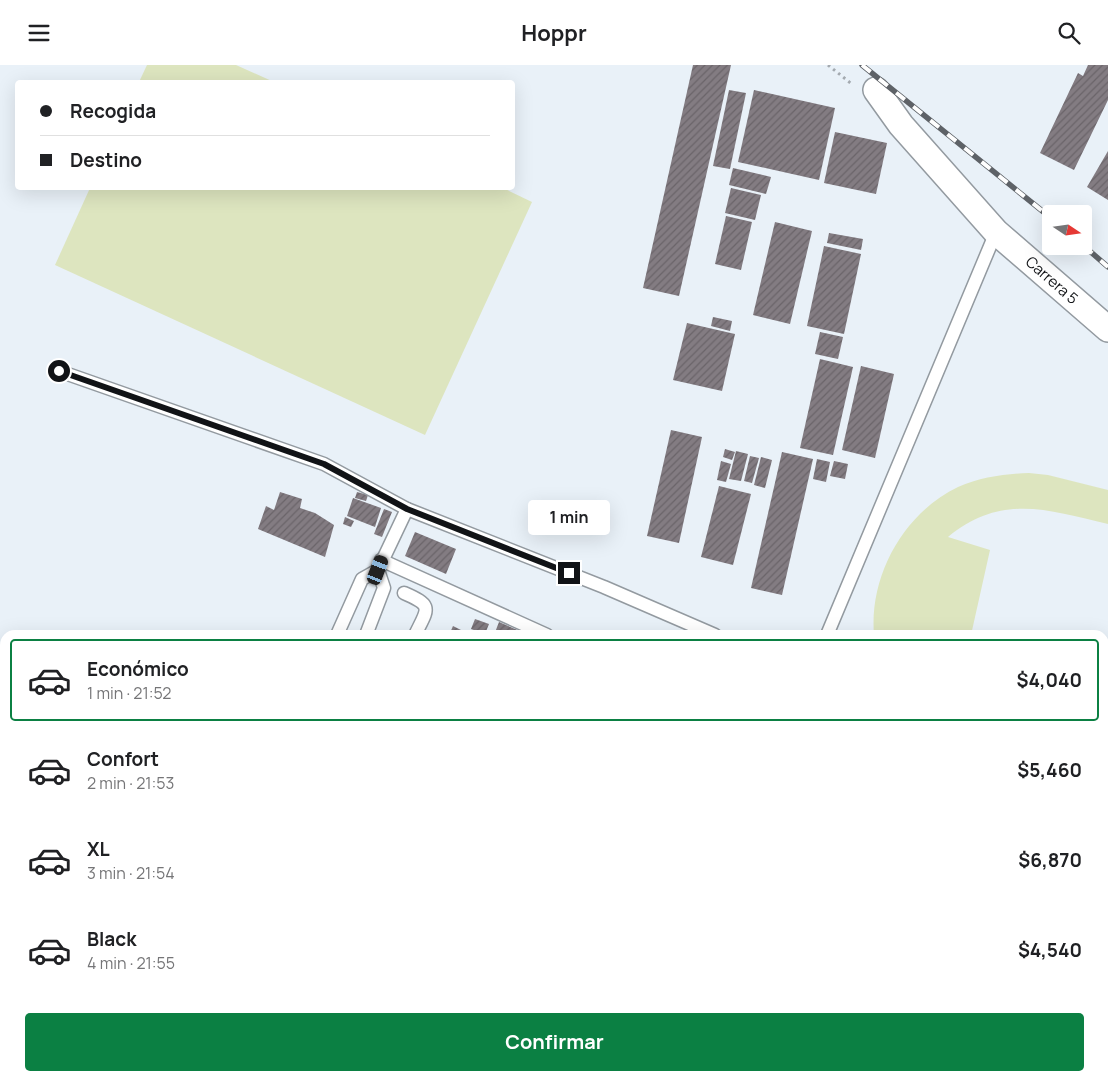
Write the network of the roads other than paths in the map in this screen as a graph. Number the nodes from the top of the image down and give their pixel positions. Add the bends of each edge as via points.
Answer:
1 (866, 89) road end
2 (996, 232) junction
3 (1108, 329) edge
4 (59, 371) dead end
5 (407, 509) junction
6 (380, 565) junction
7 (404, 593) dead end
8 (339, 630) edge
9 (368, 630) edge
10 (418, 630) edge
11 (535, 630) edge
12 (703, 630) edge
13 (829, 630) edge

1 - 2 street, Carrera 5
2 - 3 street, Carrera 5
2 - 13 lane
4 - 5 lane via 324,464
5 - 6 lane
5 - 12 lane
6 - 8 lane via 362,579
6 - 9 lane via 384,589
6 - 11 lane
7 - 10 lane via 426,605 426,613

